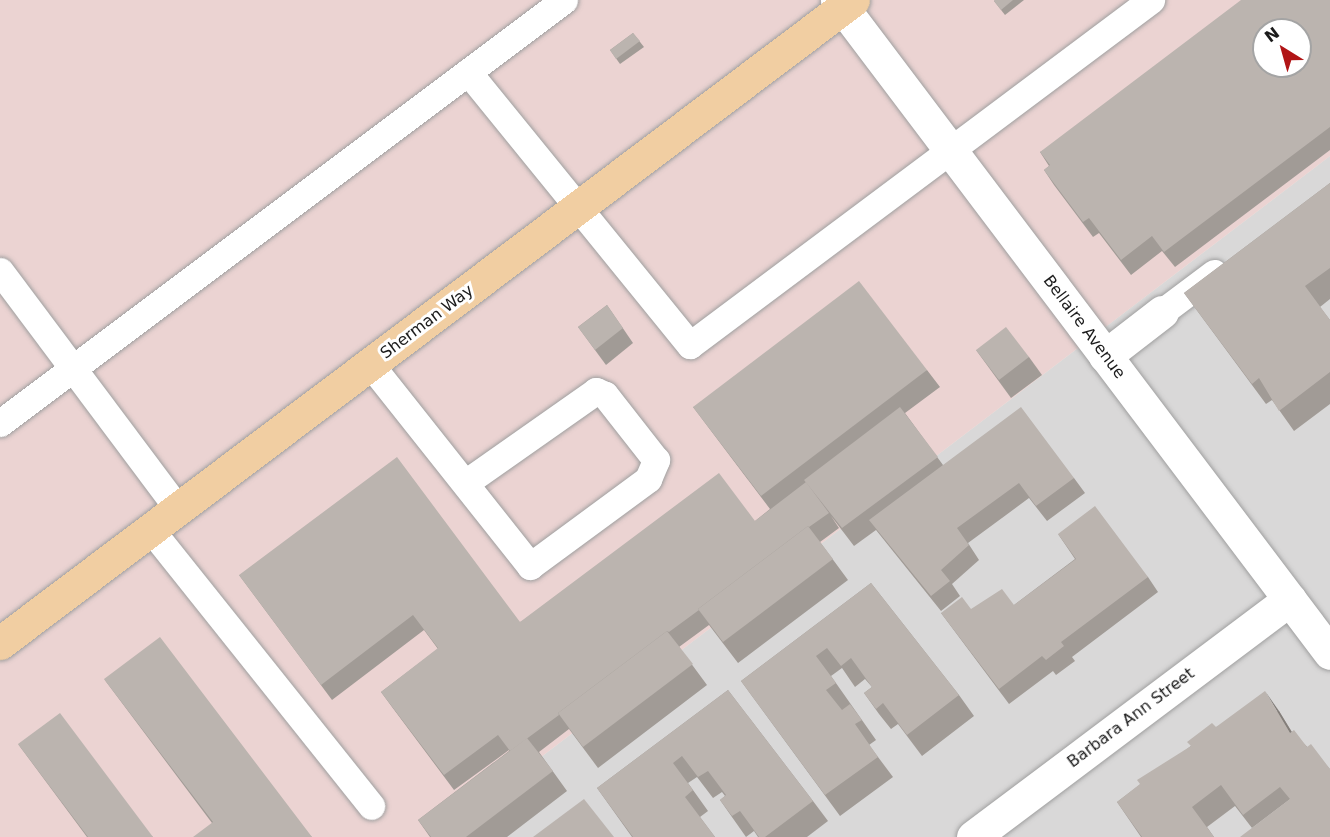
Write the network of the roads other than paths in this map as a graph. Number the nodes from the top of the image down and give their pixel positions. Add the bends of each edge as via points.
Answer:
1 (564, 0) edge
2 (1151, 0) edge
3 (844, 3) edge
4 (468, 72) junction
5 (950, 150) junction
6 (579, 207) junction
7 (1237, 255) edge
8 (0, 271) edge
9 (1162, 312) joint
10 (1105, 356) junction
11 (370, 364) junction
12 (72, 369) junction
13 (0, 423) edge
14 (465, 483) junction
15 (178, 509) junction
16 (151, 530) junction
17 (1290, 599) junction
18 (0, 643) edge
19 (1330, 653) edge
20 (371, 806) dead end
21 (973, 837) edge

1 - 4 lane
2 - 5 lane
3 - 5 street, Bellaire Avenue
3 - 6 main road, Sherman Way
4 - 6 lane
4 - 12 lane
5 - 6 lane via 690,345
5 - 10 street, Bellaire Avenue
6 - 11 main road, Sherman Way
7 - 9 lane
8 - 12 lane
9 - 10 street
10 - 17 street, Bellaire Avenue
11 - 14 lane
11 - 15 main road, Sherman Way
12 - 13 lane
12 - 15 lane
14 - 14 lane via 530,566 648,478 656,460 605,395 596,391
15 - 16 main road, Sherman Way
16 - 18 main road, Sherman Way
16 - 20 lane
17 - 19 street, Bellaire Avenue
17 - 21 street, Barbara Ann Street

